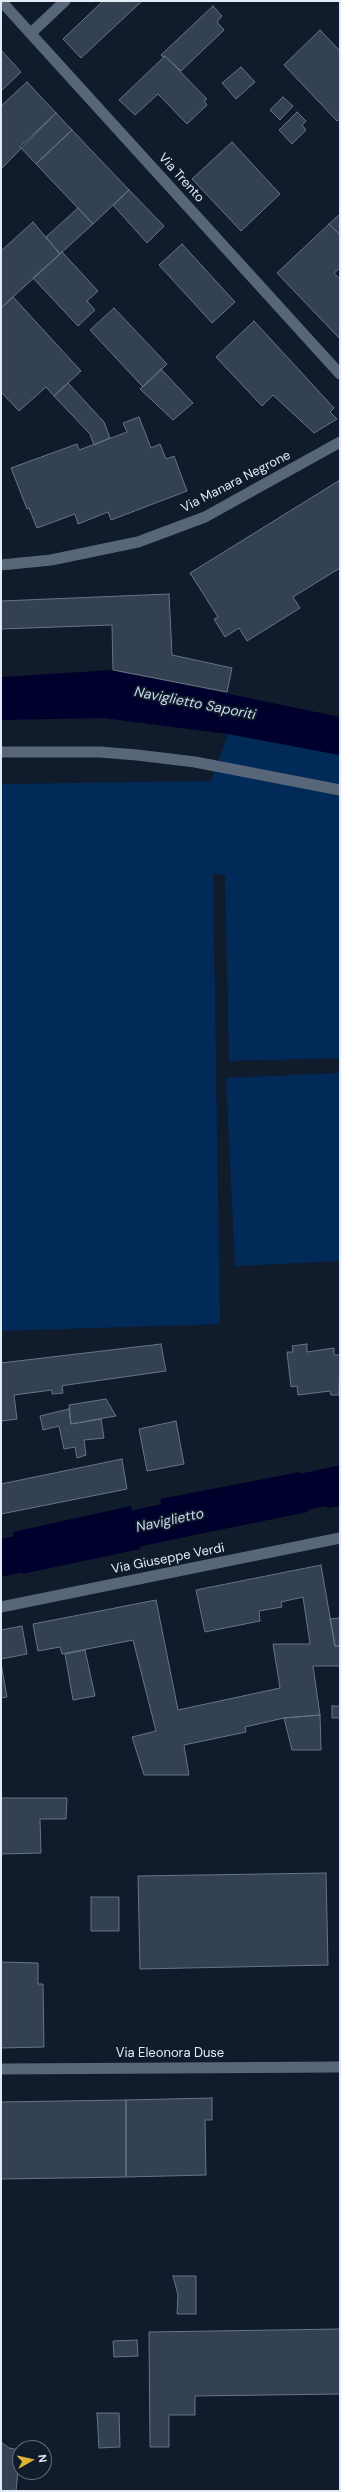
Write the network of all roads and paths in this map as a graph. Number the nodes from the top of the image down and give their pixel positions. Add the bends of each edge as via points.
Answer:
1 (1, 1) edge
2 (65, 1) edge
3 (31, 33) junction
4 (340, 374) edge
5 (340, 442) edge
6 (1, 565) edge
7 (1, 752) edge
8 (340, 790) edge
9 (340, 1538) edge
10 (1, 1606) edge
11 (340, 2067) edge
12 (1, 2069) edge

1 - 3 street, Via Trento
2 - 3 street
3 - 4 street, Via Trento
5 - 6 street, Via Manara Negrone via 205,517 138,542 51,560
7 - 8 street via 100,752 137,755 195,762
9 - 10 street, Via Giuseppe Verdi
11 - 12 street, Via Eleonora Duse

